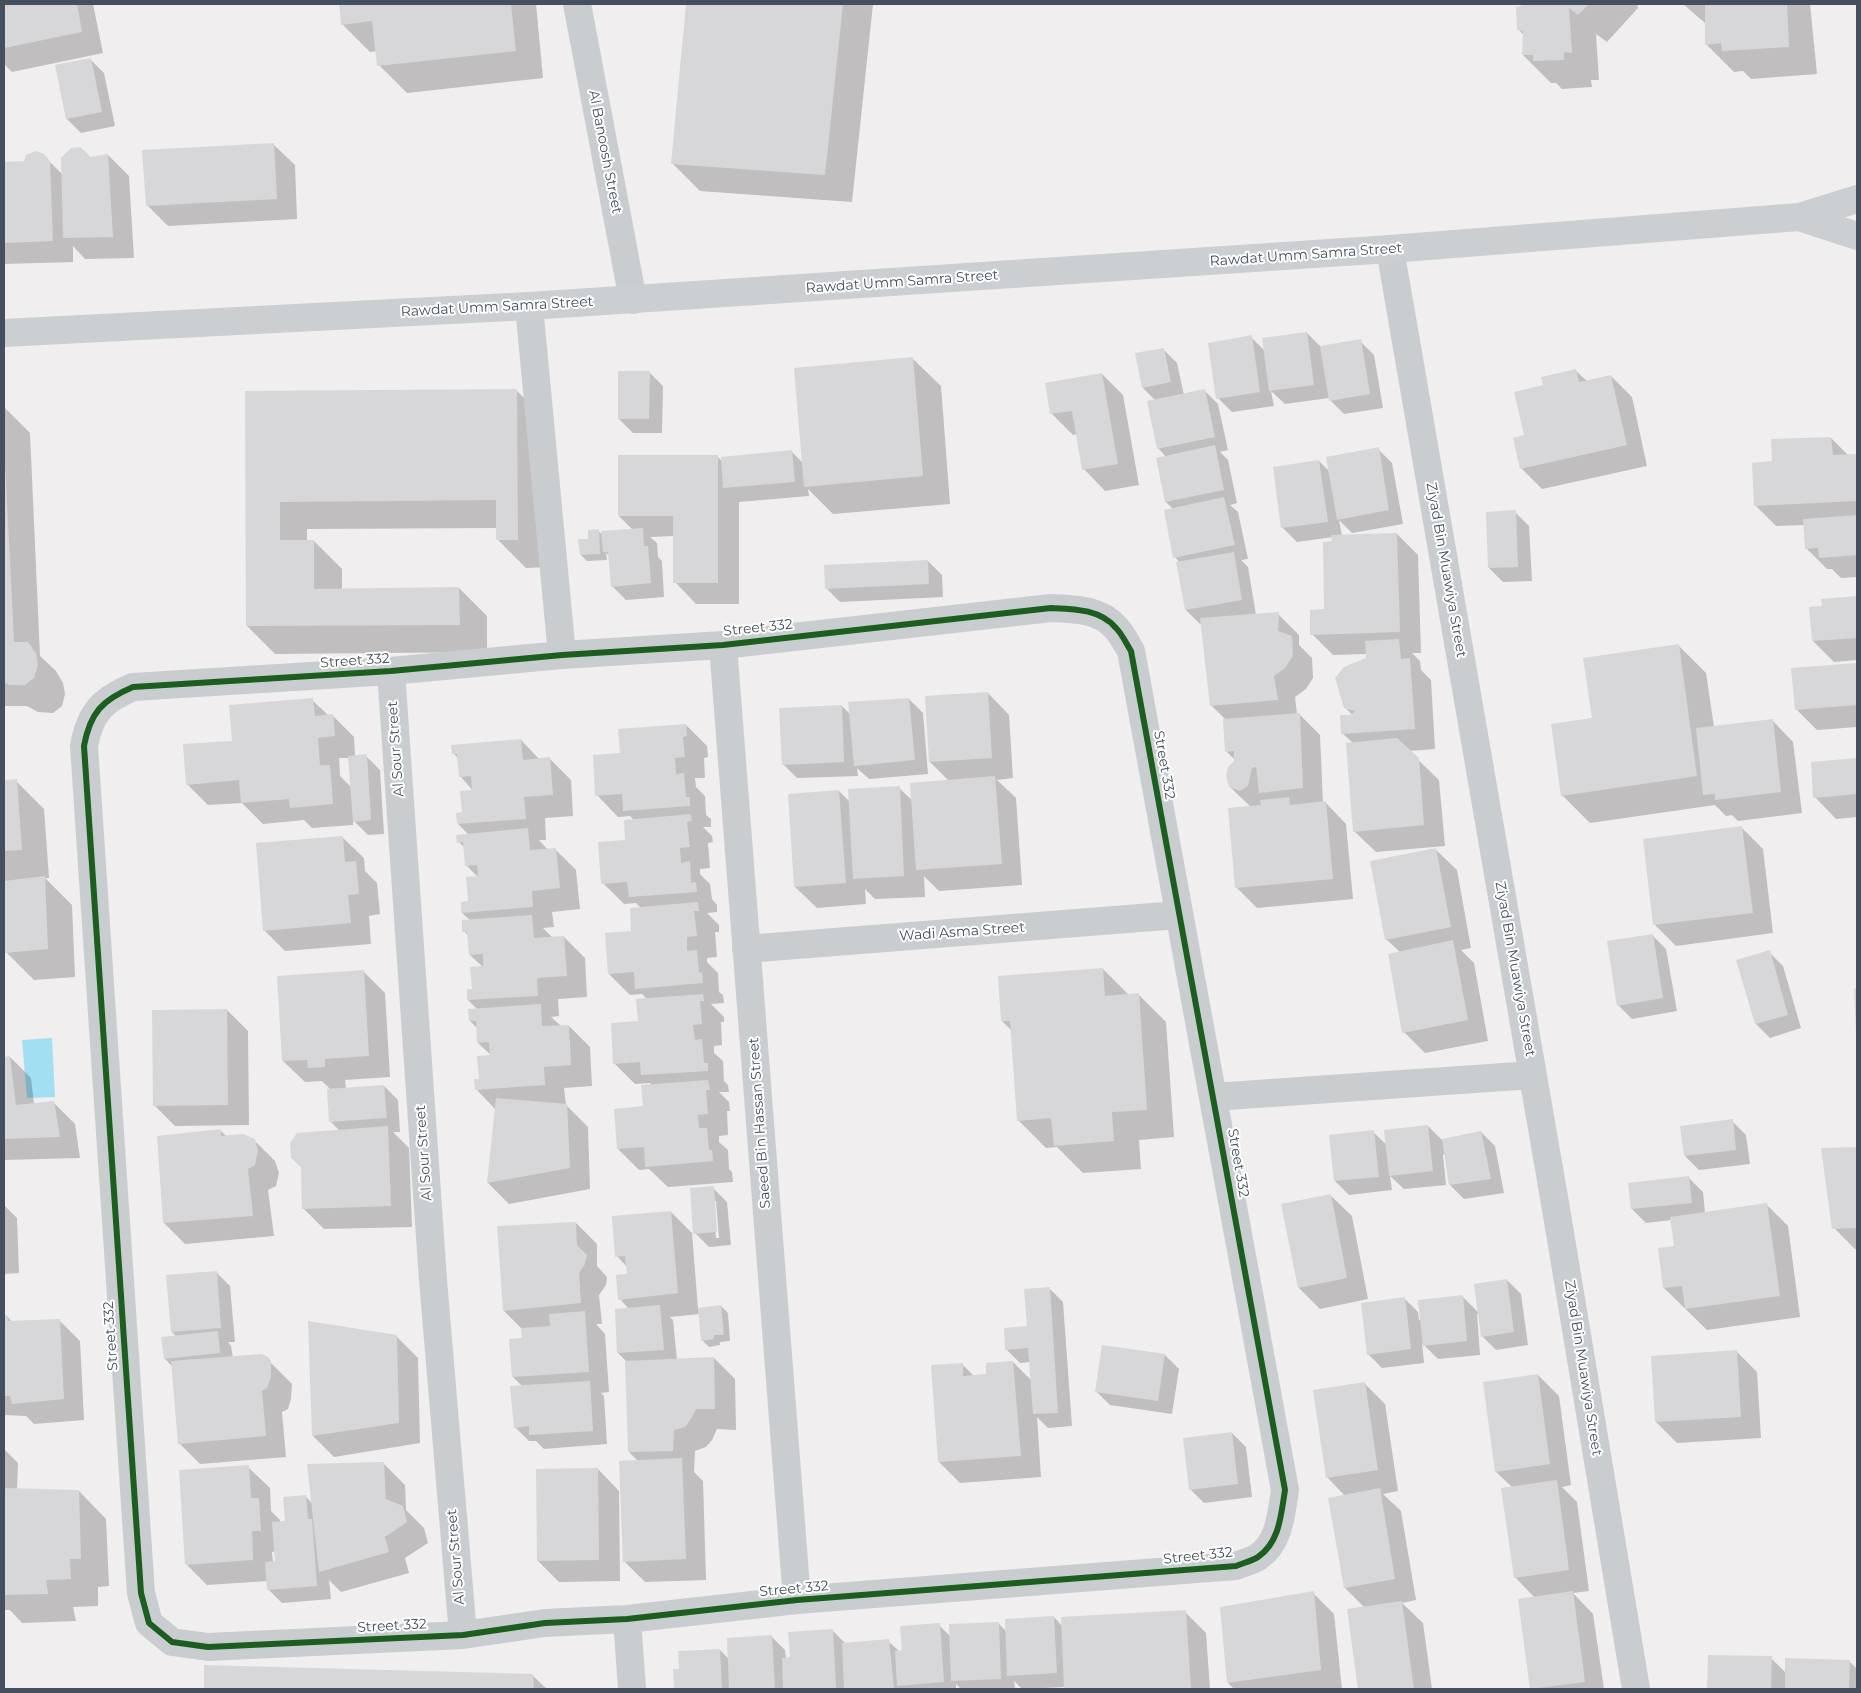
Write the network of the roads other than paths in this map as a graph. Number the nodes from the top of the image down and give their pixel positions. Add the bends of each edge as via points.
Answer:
1 (577, 4) edge
2 (1857, 199) edge
3 (1799, 217) junction
4 (1857, 236) edge
5 (1390, 249) junction
6 (633, 300) junction
7 (529, 306) junction
8 (4, 333) edge
9 (723, 645) junction
10 (562, 655) junction
11 (391, 671) junction
12 (1178, 915) junction
13 (746, 949) junction
14 (1533, 1075) junction
15 (1213, 1097) junction
16 (797, 1600) junction
17 (627, 1619) junction
18 (462, 1635) junction
19 (632, 1689) edge
20 (1636, 1689) edge

1 - 6 street, Al Banoosh Street
2 - 3 street, Rawdat Umm Samra Street
3 - 4 street, Rawdat Umm Samra Street
3 - 5 street, Rawdat Umm Samra Street
5 - 6 street, Rawdat Umm Samra Street
5 - 14 street, Ziyad Bin Muawiya Street
6 - 7 street, Rawdat Umm Samra Street
7 - 8 street, Rawdat Umm Samra Street
7 - 10 street
9 - 10 street, Street 332
9 - 12 street, Street 332 via 1051,608 1098,613 1116,627 1131,651
9 - 13 street, Saeed Bin Hassan Street
10 - 11 street, Street 332
11 - 18 street, Al Sour Street via 432,1270
11 - 18 street, Street 332 via 133,687 101,706 87,727 84,746 141,1593 149,1622 172,1642 208,1646
12 - 13 street, Wadi Asma Street
12 - 15 street, Street 332
13 - 16 street, Saeed Bin Hassan Street
14 - 15 street
14 - 20 street, Ziyad Bin Muawiya Street
15 - 16 street, Street 332 via 1285,1490 1274,1540 1258,1557 1236,1566
16 - 17 street, Street 332
17 - 18 street, Street 332 via 545,1623
17 - 19 street

